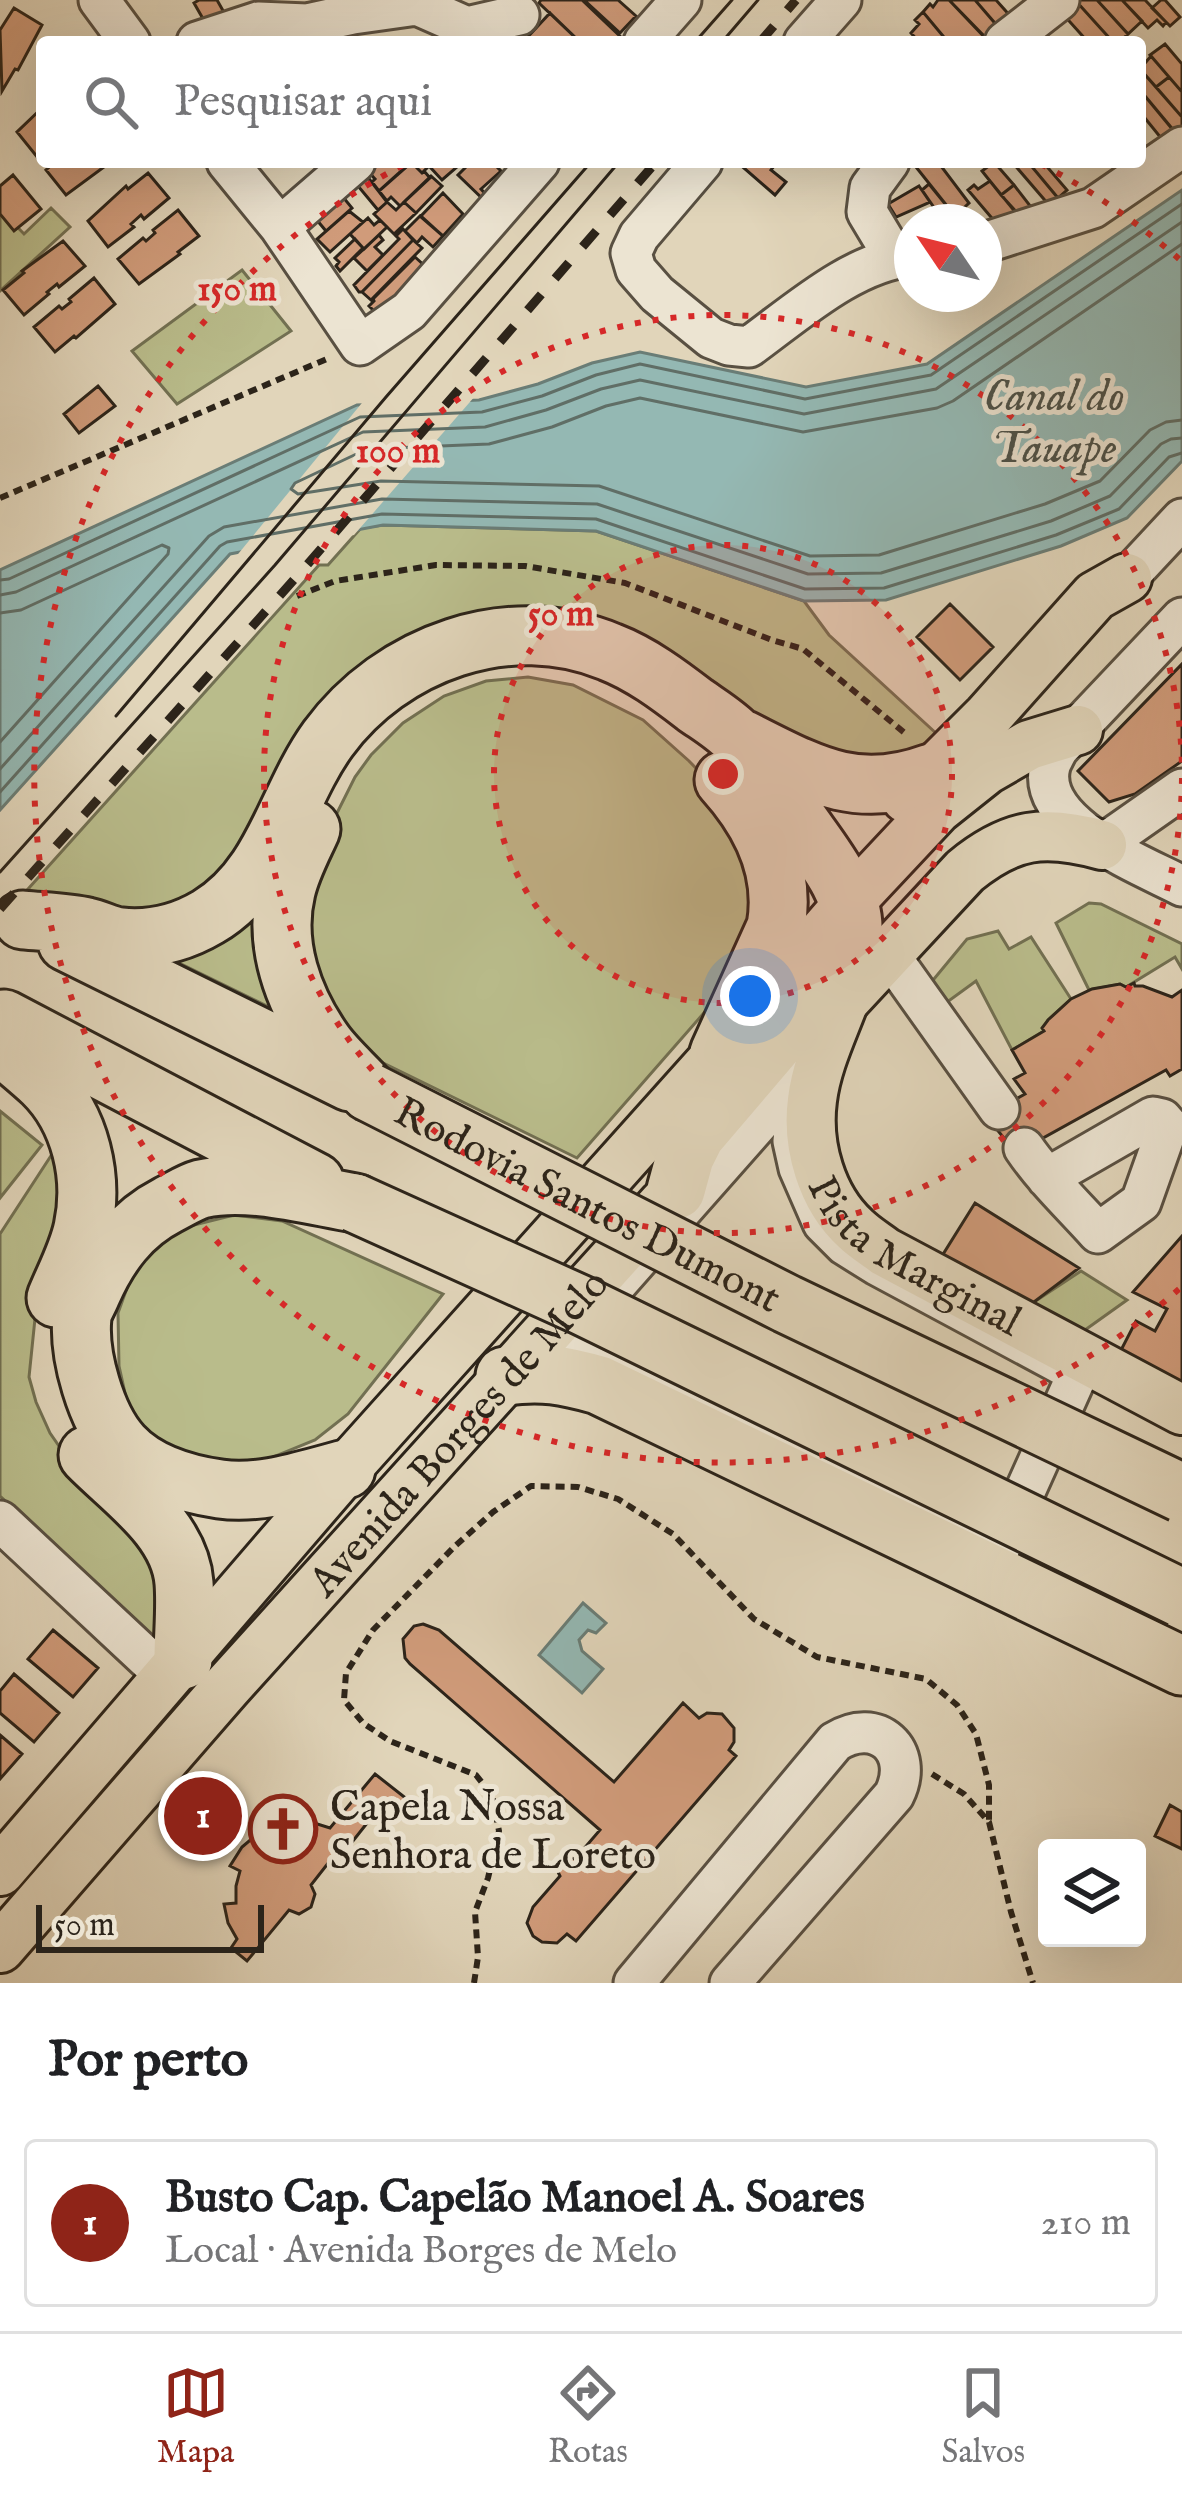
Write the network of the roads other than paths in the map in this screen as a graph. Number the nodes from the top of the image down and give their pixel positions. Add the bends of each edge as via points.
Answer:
1 (99, 0) edge
2 (681, 0) edge
3 (842, 0) edge
4 (1059, 0) edge
5 (432, 7) edge
6 (515, 19) edge
7 (284, 22) edge
8 (126, 36) edge
9 (215, 36) edge
10 (649, 36) edge
11 (809, 36) edge
12 (1014, 36) edge
13 (1182, 147) edge
14 (232, 168) edge
15 (348, 168) edge
16 (534, 168) edge
17 (697, 168) edge
18 (885, 168) edge
19 (280, 226) junction
20 (1002, 237) edge
21 (894, 246) edge
22 (894, 260) edge
23 (1182, 519) edge
24 (1126, 578) joint
25 (1182, 618) edge
26 (1078, 730) junction
27 (737, 737) junction
28 (943, 760) junction
29 (1182, 789) edge
30 (1102, 845) junction
31 (278, 864) junction
32 (1182, 886) edge
33 (844, 893) junction
34 (12, 915) edge
35 (888, 953) junction
36 (844, 1000) junction
37 (0, 1017) edge
38 (0, 1045) edge
39 (719, 1053) junction
40 (800, 1076) joint
41 (369, 1092) junction
42 (999, 1109) dead end
43 (676, 1190) junction
44 (355, 1203) junction
45 (87, 1264) junction
46 (505, 1376) junction
47 (1182, 1410) edge
48 (346, 1469) junction
49 (1182, 1493) edge
50 (0, 1521) edge
51 (1181, 1598) edge
52 (1182, 1666) edge
53 (176, 1669) junction
54 (0, 1871) edge
55 (0, 1948) edge
56 (634, 1983) edge
57 (730, 1983) edge

1 - 8 street
2 - 10 street
3 - 11 street
4 - 12 street
5 - 6 street via 467,27
5 - 7 street
7 - 9 street
13 - 20 street via 1093,208
14 - 19 street
15 - 19 street
16 - 19 street via 409,311 360,344
17 - 22 street via 631,253 657,294 711,338 749,346 859,270
18 - 21 street via 870,188 867,212
23 - 24 street
24 - 28 main road, Avenida Borges de Melo via 1095,596
25 - 26 street
26 - 28 main road
26 - 30 street via 1058,749 1049,778 1062,810
27 - 28 highway via 829,780 906,782
27 - 31 highway via 614,653 554,639 482,640 411,665 351,710 326,743
27 - 33 highway
28 - 33 main road, Avenida Borges de Melo via 878,827
28 - 35 main road via 979,792 899,910
29 - 30 street
30 - 32 street
30 - 35 main road, Avenida Borges de Melo via 1038,836 987,853
31 - 34 highway via 209,917 166,937 119,937
31 - 39 highway via 354,753 410,695 451,675 517,662 604,678 669,722 742,800 769,849 776,927
31 - 41 highway via 287,973 325,1045
33 - 39 main road, Avenida Borges de Melo
33 - 43 highway via 854,932 845,953 696,1135
34 - 41 highway, Rodovia Santos Dumont
35 - 36 main road, Avenida Borges de Melo
35 - 42 street
36 - 43 main road, Avenida Borges de Melo
36 - 47 main road, Pista Marginal via 812,1100 816,1160 839,1211 885,1252
37 - 44 highway
38 - 45 highway via 46,1084 81,1148
39 - 48 main road, Avenida Borges de Melo
40 - 40 street via 794,1141 824,1223 878,1265 1078,1373 997,1554 565,1342
41 - 49 highway, Rodovia Santos Dumont, bridge
43 - 46 main road, Avenida Borges de Melo
44 - 45 highway via 251,1186 199,1189
44 - 51 highway, bridge
45 - 48 highway via 88,1377 120,1444 147,1467 224,1490
45 - 53 highway via 51,1310 60,1393 88,1455 175,1547 184,1580
46 - 52 highway via 535,1372 599,1385
46 - 55 main road, Avenida Borges de Melo
48 - 53 main road, Avenida Borges de Melo
50 - 53 street
53 - 54 main road, Avenida Borges de Melo
56 - 57 street via 835,1742 860,1732 885,1739 902,1769 894,1795

